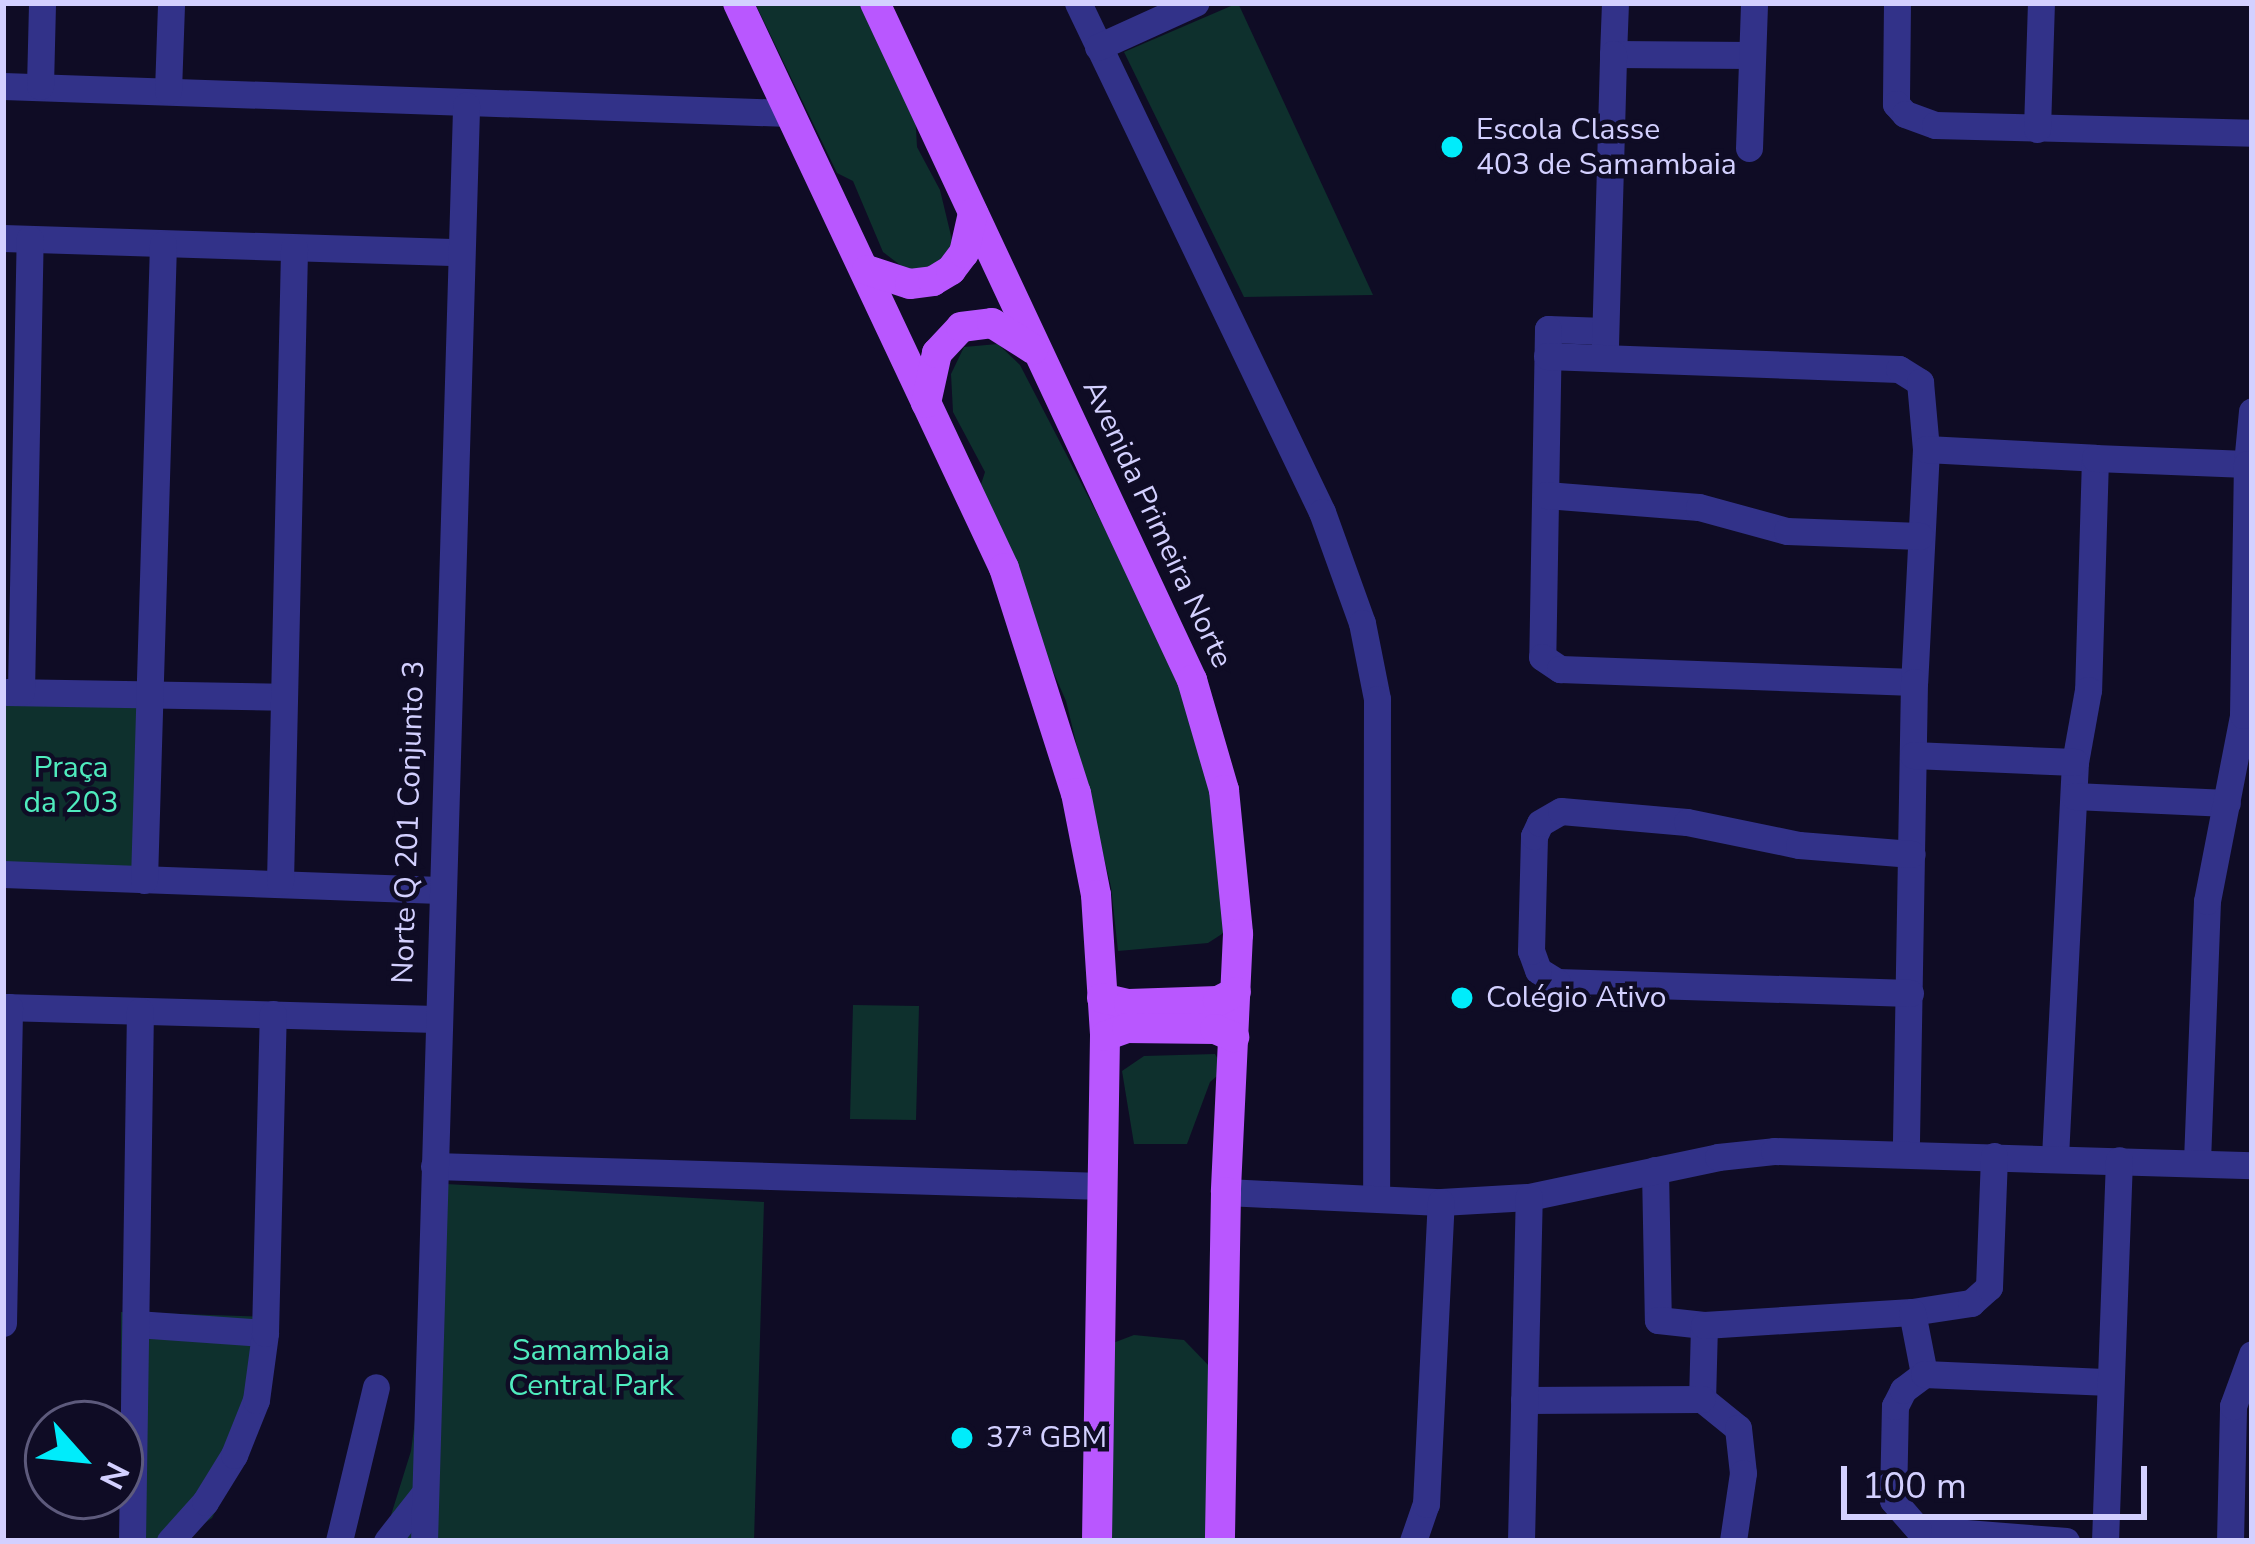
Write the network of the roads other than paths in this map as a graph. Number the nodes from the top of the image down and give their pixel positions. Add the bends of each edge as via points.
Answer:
1 (42, 3) edge
2 (171, 3) edge
3 (738, 3) edge
4 (875, 3) edge
5 (1078, 3) edge
6 (1195, 3) edge
7 (1615, 3) edge
8 (1754, 3) edge
9 (1897, 3) edge
10 (2041, 3) edge
11 (1098, 47) junction
12 (1613, 54) junction
13 (1752, 56) junction
14 (3, 86) edge
15 (40, 86) junction
16 (168, 91) junction
17 (466, 106) junction
18 (789, 113) junction
19 (2037, 129) junction
20 (2252, 133) edge
21 (1749, 148) dead end
22 (974, 213) junction
23 (16, 239) edge
24 (163, 244) junction
25 (294, 248) junction
26 (460, 252) junction
27 (868, 270) junction
28 (1605, 343) junction
29 (1037, 353) junction
30 (926, 406) junction
31 (2252, 411) edge
32 (1926, 449) junction
33 (2096, 458) junction
34 (2246, 464) junction
35 (1546, 495) junction
36 (1920, 536) junction
37 (1914, 682) junction
38 (149, 691) junction
39 (12, 692) edge
40 (281, 697) junction
41 (2248, 716) edge
42 (1913, 755) junction
43 (2075, 762) junction
44 (2074, 796) junction
45 (2227, 802) junction
46 (1912, 854) junction
47 (3, 874) edge
48 (144, 880) junction
49 (280, 882) junction
50 (440, 890) junction
51 (1236, 992) junction
52 (1910, 994) junction
53 (1102, 998) junction
54 (6, 1007) edge
55 (140, 1011) junction
56 (273, 1014) junction
57 (436, 1019) junction
58 (1105, 1036) junction
59 (1234, 1037) junction
60 (1906, 1153) junction
61 (1994, 1156) junction
62 (2055, 1159) junction
63 (2119, 1160) junction
64 (2197, 1160) junction
65 (2252, 1165) edge
66 (434, 1166) junction
67 (1654, 1170) junction
68 (1102, 1186) junction
69 (1226, 1192) junction
70 (1376, 1197) junction
71 (1529, 1197) junction
72 (1441, 1202) junction
73 (1912, 1312) junction
74 (3, 1324) edge
75 (136, 1324) junction
76 (1704, 1324) junction
77 (265, 1333) junction
78 (2252, 1354) edge
79 (1924, 1374) junction
80 (2110, 1382) junction
81 (376, 1387) dead end
82 (1702, 1399) junction
83 (1524, 1400) junction
84 (424, 1494) junction
85 (1919, 1535) edge
86 (132, 1541) edge
87 (170, 1541) edge
88 (339, 1541) edge
89 (387, 1541) edge
90 (424, 1541) edge
91 (1097, 1541) edge
92 (1220, 1541) edge
93 (1414, 1541) edge
94 (1521, 1541) edge
95 (1733, 1541) edge
96 (2066, 1541) edge
97 (2105, 1541) edge
98 (2230, 1541) edge

1 - 15 street
2 - 16 street
3 - 18 main road
4 - 22 main road, Avenida Primeira Norte
5 - 11 street
6 - 11 street
7 - 12 street
8 - 13 street
9 - 19 street via 1893,69 1896,104 1905,114 1935,125
10 - 19 street
11 - 70 street via 1322,512 1362,622 1377,700
12 - 13 street
12 - 28 street
13 - 21 street
14 - 15 street
15 - 16 street
16 - 17 street
17 - 18 street
17 - 26 street, Norte Q 201 Conjunto 3
18 - 27 main road
19 - 20 street
22 - 27 main road via 964,253 933,281 910,284
22 - 29 main road, Avenida Primeira Norte
23 - 24 street
23 - 39 street
24 - 25 street
24 - 38 street
25 - 26 street
25 - 40 street
26 - 50 street, Norte Q 201 Conjunto 3
27 - 30 main road
28 - 32 street via 1899,369 1920,382
28 - 35 street via 1547,356
29 - 30 main road via 992,323 961,327 937,353
29 - 51 main road, Avenida Primeira Norte via 1192,680 1224,790 1237,890
30 - 53 main road via 1004,568 1050,698 1096,895
31 - 34 street
32 - 33 street
32 - 36 street
33 - 34 street
33 - 43 street via 2088,690
34 - 41 street
35 - 36 street via 1700,507 1787,531
35 - 37 street via 1539,617 1542,657 1550,665
36 - 37 street
37 - 42 street
38 - 39 street
38 - 40 street
38 - 48 street
40 - 49 street
41 - 45 street
42 - 43 street
42 - 46 street
43 - 44 street
44 - 45 street
44 - 62 street
45 - 64 street via 2206,901
46 - 52 street
46 - 52 street via 1561,811 1534,836 1531,951 1538,970 1557,982
47 - 48 street
48 - 49 street
49 - 50 street
50 - 57 street, Norte Q 201 Conjunto 3
51 - 53 main road via 1218,1001
51 - 59 main road, Avenida Primeira Norte
52 - 60 street
53 - 58 main road
54 - 55 street
54 - 74 street
55 - 56 street
55 - 75 street
56 - 57 street
56 - 77 street
57 - 66 street, Norte Q 201 Conjunto 3
58 - 59 main road via 1127,1028
58 - 68 main road
59 - 69 main road, Avenida Primeira Norte
60 - 61 street
60 - 67 street via 1774,1151
61 - 62 street
61 - 73 street via 1989,1287 1971,1304
62 - 63 street
63 - 64 street
63 - 80 street
64 - 65 street
66 - 68 street
66 - 84 street, Norte Q 201 Conjunto 3
67 - 71 street
67 - 76 street via 1658,1320
68 - 91 main road
69 - 70 street
69 - 92 main road, Avenida Primeira Norte
70 - 72 street
71 - 72 street
71 - 83 street
72 - 93 street via 1426,1504
73 - 76 street
73 - 79 street
75 - 77 street
75 - 86 street
76 - 82 street
77 - 87 street via 256,1400 234,1455
78 - 98 street via 2233,1406
79 - 80 street
79 - 85 street via 1895,1406 1893,1500
80 - 97 street
81 - 88 street
82 - 83 street
82 - 95 street via 1738,1428 1743,1473
83 - 94 street
84 - 89 street
84 - 90 street, Norte Q 201 Conjunto 3
85 - 96 street

